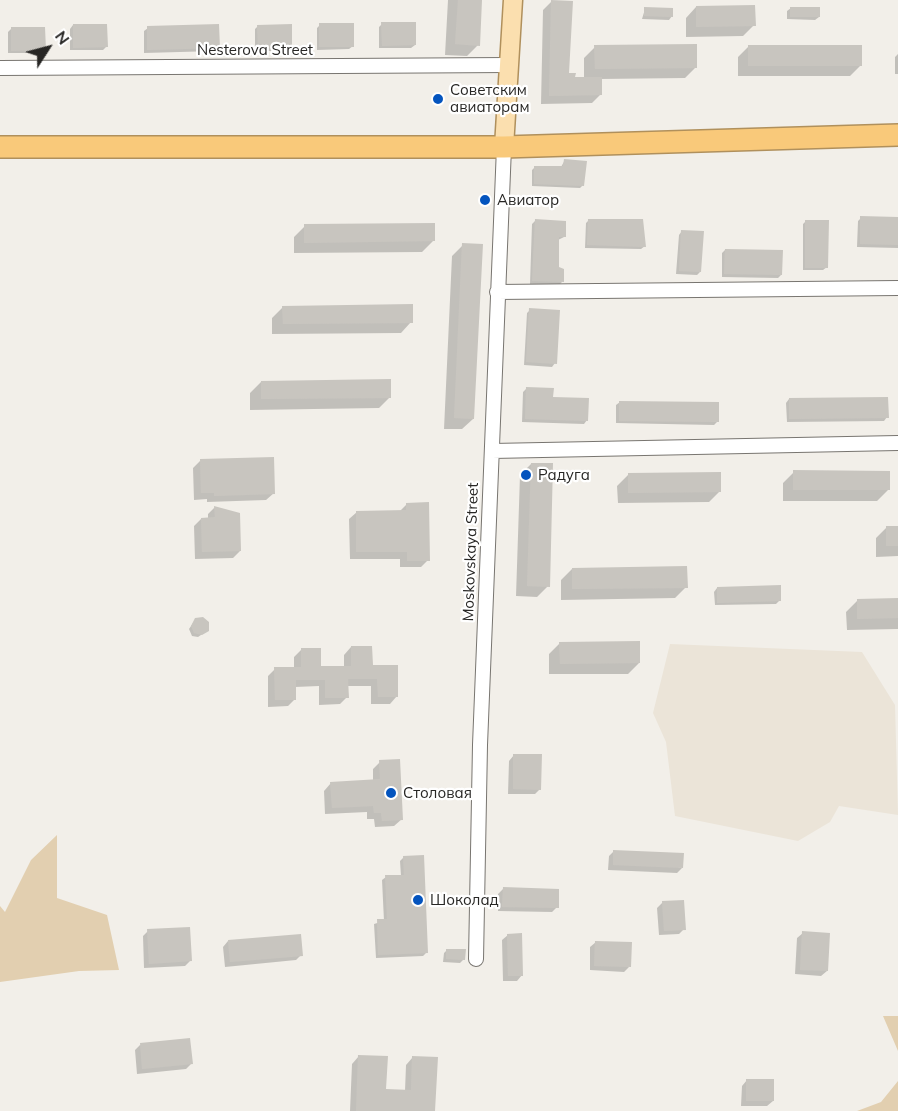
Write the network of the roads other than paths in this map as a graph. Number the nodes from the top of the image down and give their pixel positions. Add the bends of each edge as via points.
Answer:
1 (513, 0) edge
2 (509, 65) junction
3 (0, 68) edge
4 (898, 135) edge
5 (0, 147) edge
6 (504, 147) junction
7 (898, 288) edge
8 (497, 292) junction
9 (898, 443) edge
10 (492, 451) junction
11 (476, 959) dead end

1 - 2 main road
2 - 3 street, Nesterova Street
2 - 6 main road
4 - 6 highway
5 - 6 highway
6 - 8 street, Moskovskaya Street
7 - 8 street
8 - 10 street, Moskovskaya Street
9 - 10 street
10 - 11 street, Moskovskaya Street

